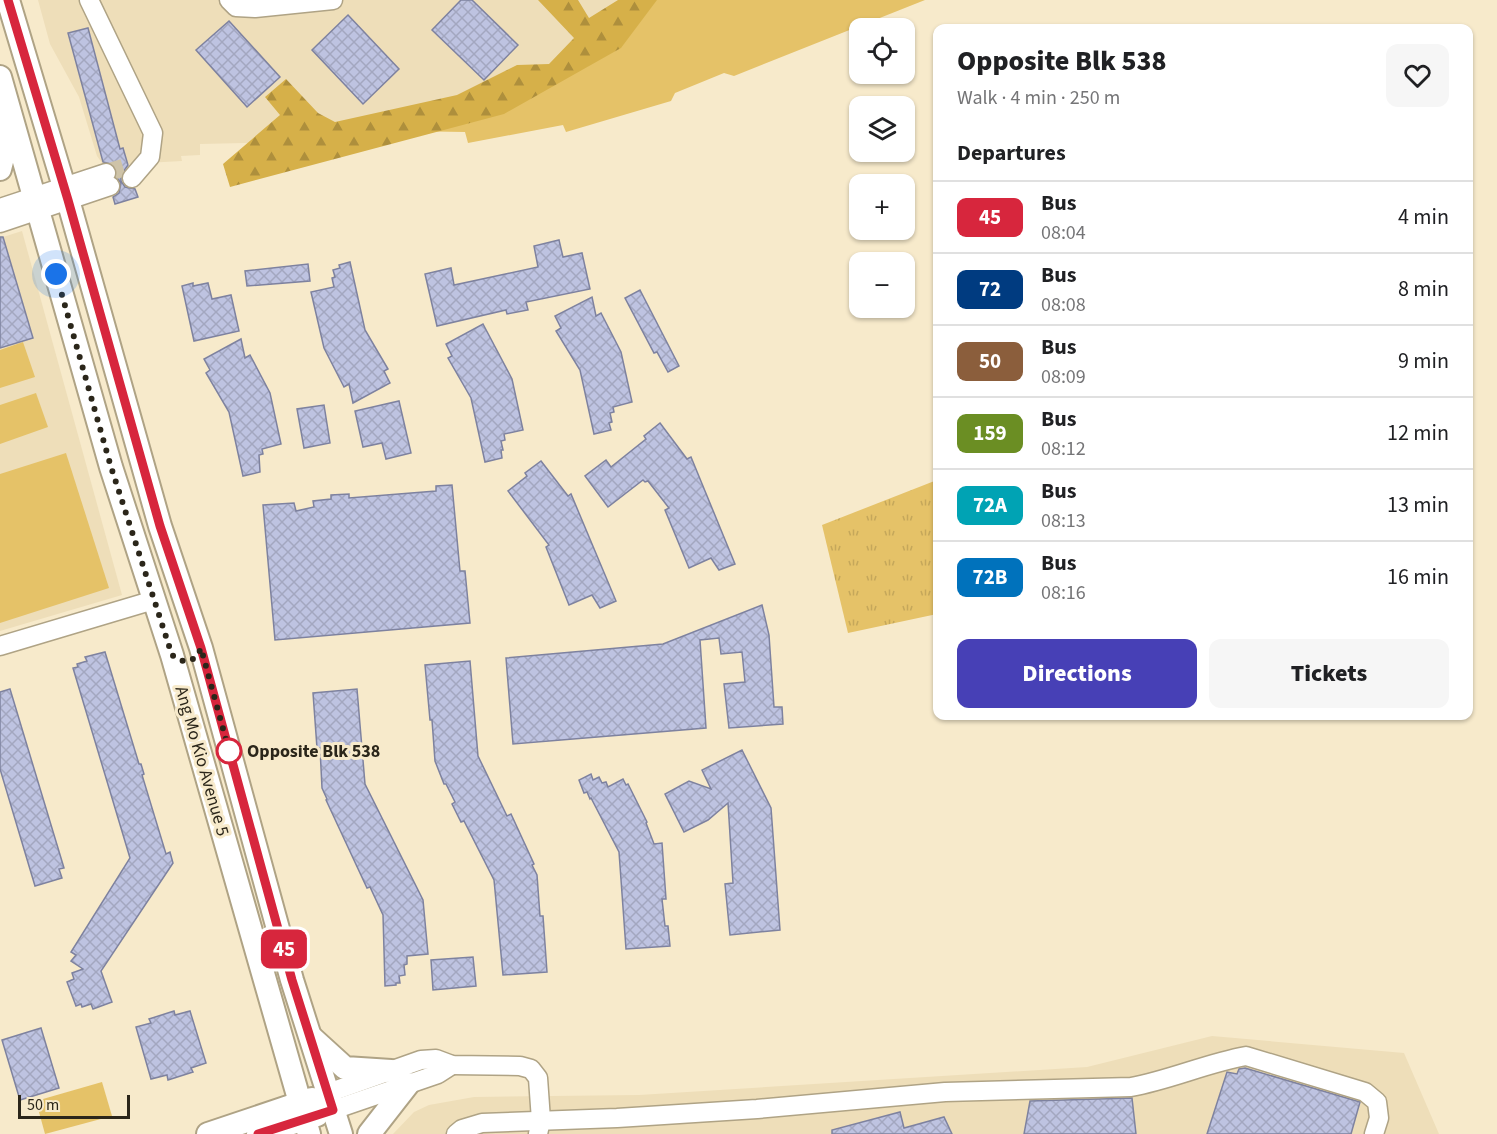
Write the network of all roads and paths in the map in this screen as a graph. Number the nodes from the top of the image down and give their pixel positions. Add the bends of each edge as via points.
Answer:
1 (8, 0) edge
2 (89, 0) edge
3 (333, 0) edge
4 (232, 2) edge
5 (0, 77) edge
6 (9, 112) junction
7 (0, 169) edge
8 (135, 170) tunnel mouth
9 (102, 181) tunnel mouth
10 (66, 194) junction
11 (35, 204) junction
12 (0, 208) edge
13 (0, 223) edge
14 (154, 600) junction
15 (0, 646) edge
16 (201, 648) junction
17 (172, 655) junction
18 (311, 1037) junction
19 (399, 1078) junction
20 (330, 1102) junction
21 (304, 1119) edge
22 (540, 1127) edge
23 (208, 1134) edge
24 (258, 1134) edge
25 (341, 1134) edge
26 (369, 1134) edge
27 (456, 1134) edge
28 (1374, 1134) edge

1 - 10 main road, Ang Mo Kio Avenue 5
2 - 8 street via 153,133 150,157
3 - 4 street via 255,8
5 - 6 main road, Ang Mo Kio Avenue 5
6 - 7 main road
6 - 11 main road, Ang Mo Kio Avenue 5
9 - 10 street
10 - 11 street
10 - 16 main road, Ang Mo Kio Avenue 5 via 160,526
11 - 12 street
11 - 13 street
11 - 14 main road, Ang Mo Kio Avenue 5
14 - 15 street
14 - 17 main road, Ang Mo Kio Avenue 5
16 - 17 main road via 195,658 186,662
16 - 18 main road, Ang Mo Kio Avenue 5
17 - 21 main road, Ang Mo Kio Avenue 5
18 - 19 main road via 345,1068
18 - 20 main road, Ang Mo Kio Avenue 5
19 - 20 street
19 - 22 street via 438,1074 452,1065 531,1069 538,1078
19 - 26 main road
20 - 21 main road
20 - 25 main road, Ang Mo Kio Avenue 5
21 - 23 main road
21 - 24 main road
22 - 27 street via 482,1123
22 - 28 street via 945,1092 1131,1087 1246,1056 1365,1092 1377,1102 1379,1118

